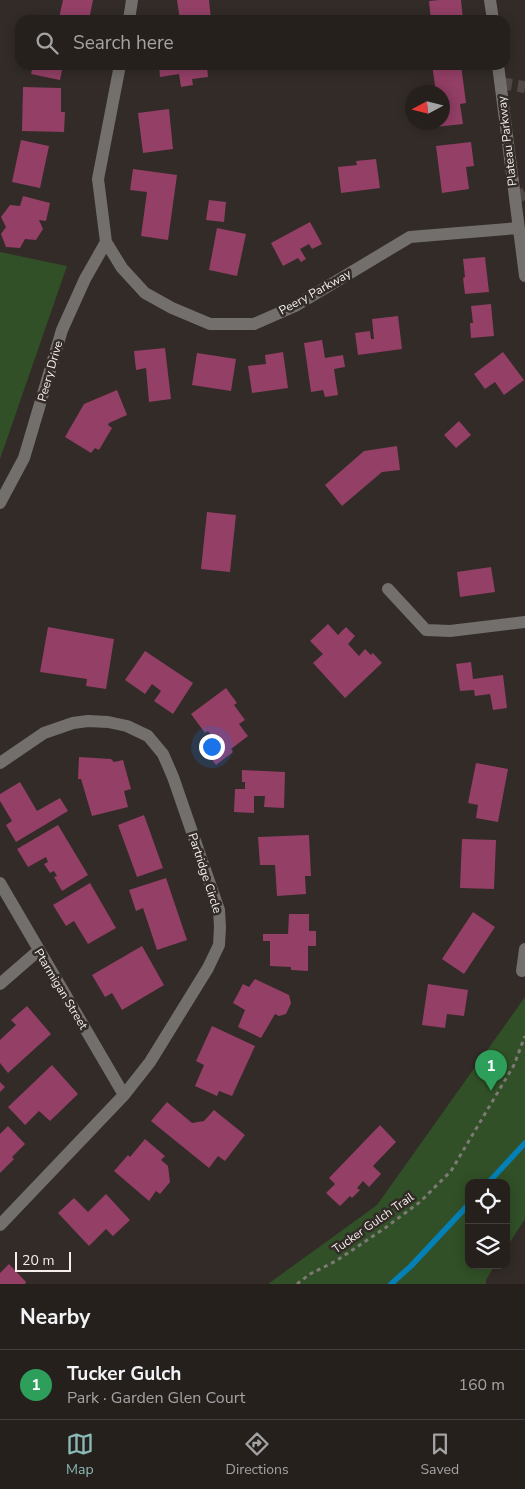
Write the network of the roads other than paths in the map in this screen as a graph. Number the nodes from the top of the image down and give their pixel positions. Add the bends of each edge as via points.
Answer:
1 (132, 0) edge
2 (490, 0) edge
3 (129, 15) edge
4 (492, 15) edge
5 (119, 70) edge
6 (499, 70) edge
7 (518, 228) junction
8 (106, 242) junction
9 (525, 276) edge
10 (0, 503) edge
11 (388, 589) dead end
12 (525, 622) edge
13 (0, 763) edge
14 (0, 883) edge
15 (525, 949) edge
16 (38, 951) junction
17 (522, 971) dead end
18 (0, 984) edge
19 (124, 1095) junction
20 (0, 1225) edge

1 - 3 street
2 - 4 street
5 - 8 street, Peery Parkway via 98,179
6 - 7 street, Plateau Parkway
7 - 8 street, Peery Parkway via 410,237 295,306 254,324 210,324 172,308 146,292 122,268
7 - 9 street, Plateau Parkway
8 - 10 street, Peery Drive via 62,330 24,458
11 - 12 street via 426,630
13 - 19 street, Partridge Circle via 44,733 88,721 127,726 148,736 163,754 173,777 219,910 219,945 150,1062
14 - 16 street, Ptarmigan Street
15 - 17 street
16 - 18 street
16 - 19 street, Ptarmigan Street
19 - 20 street, Partridge Circle

